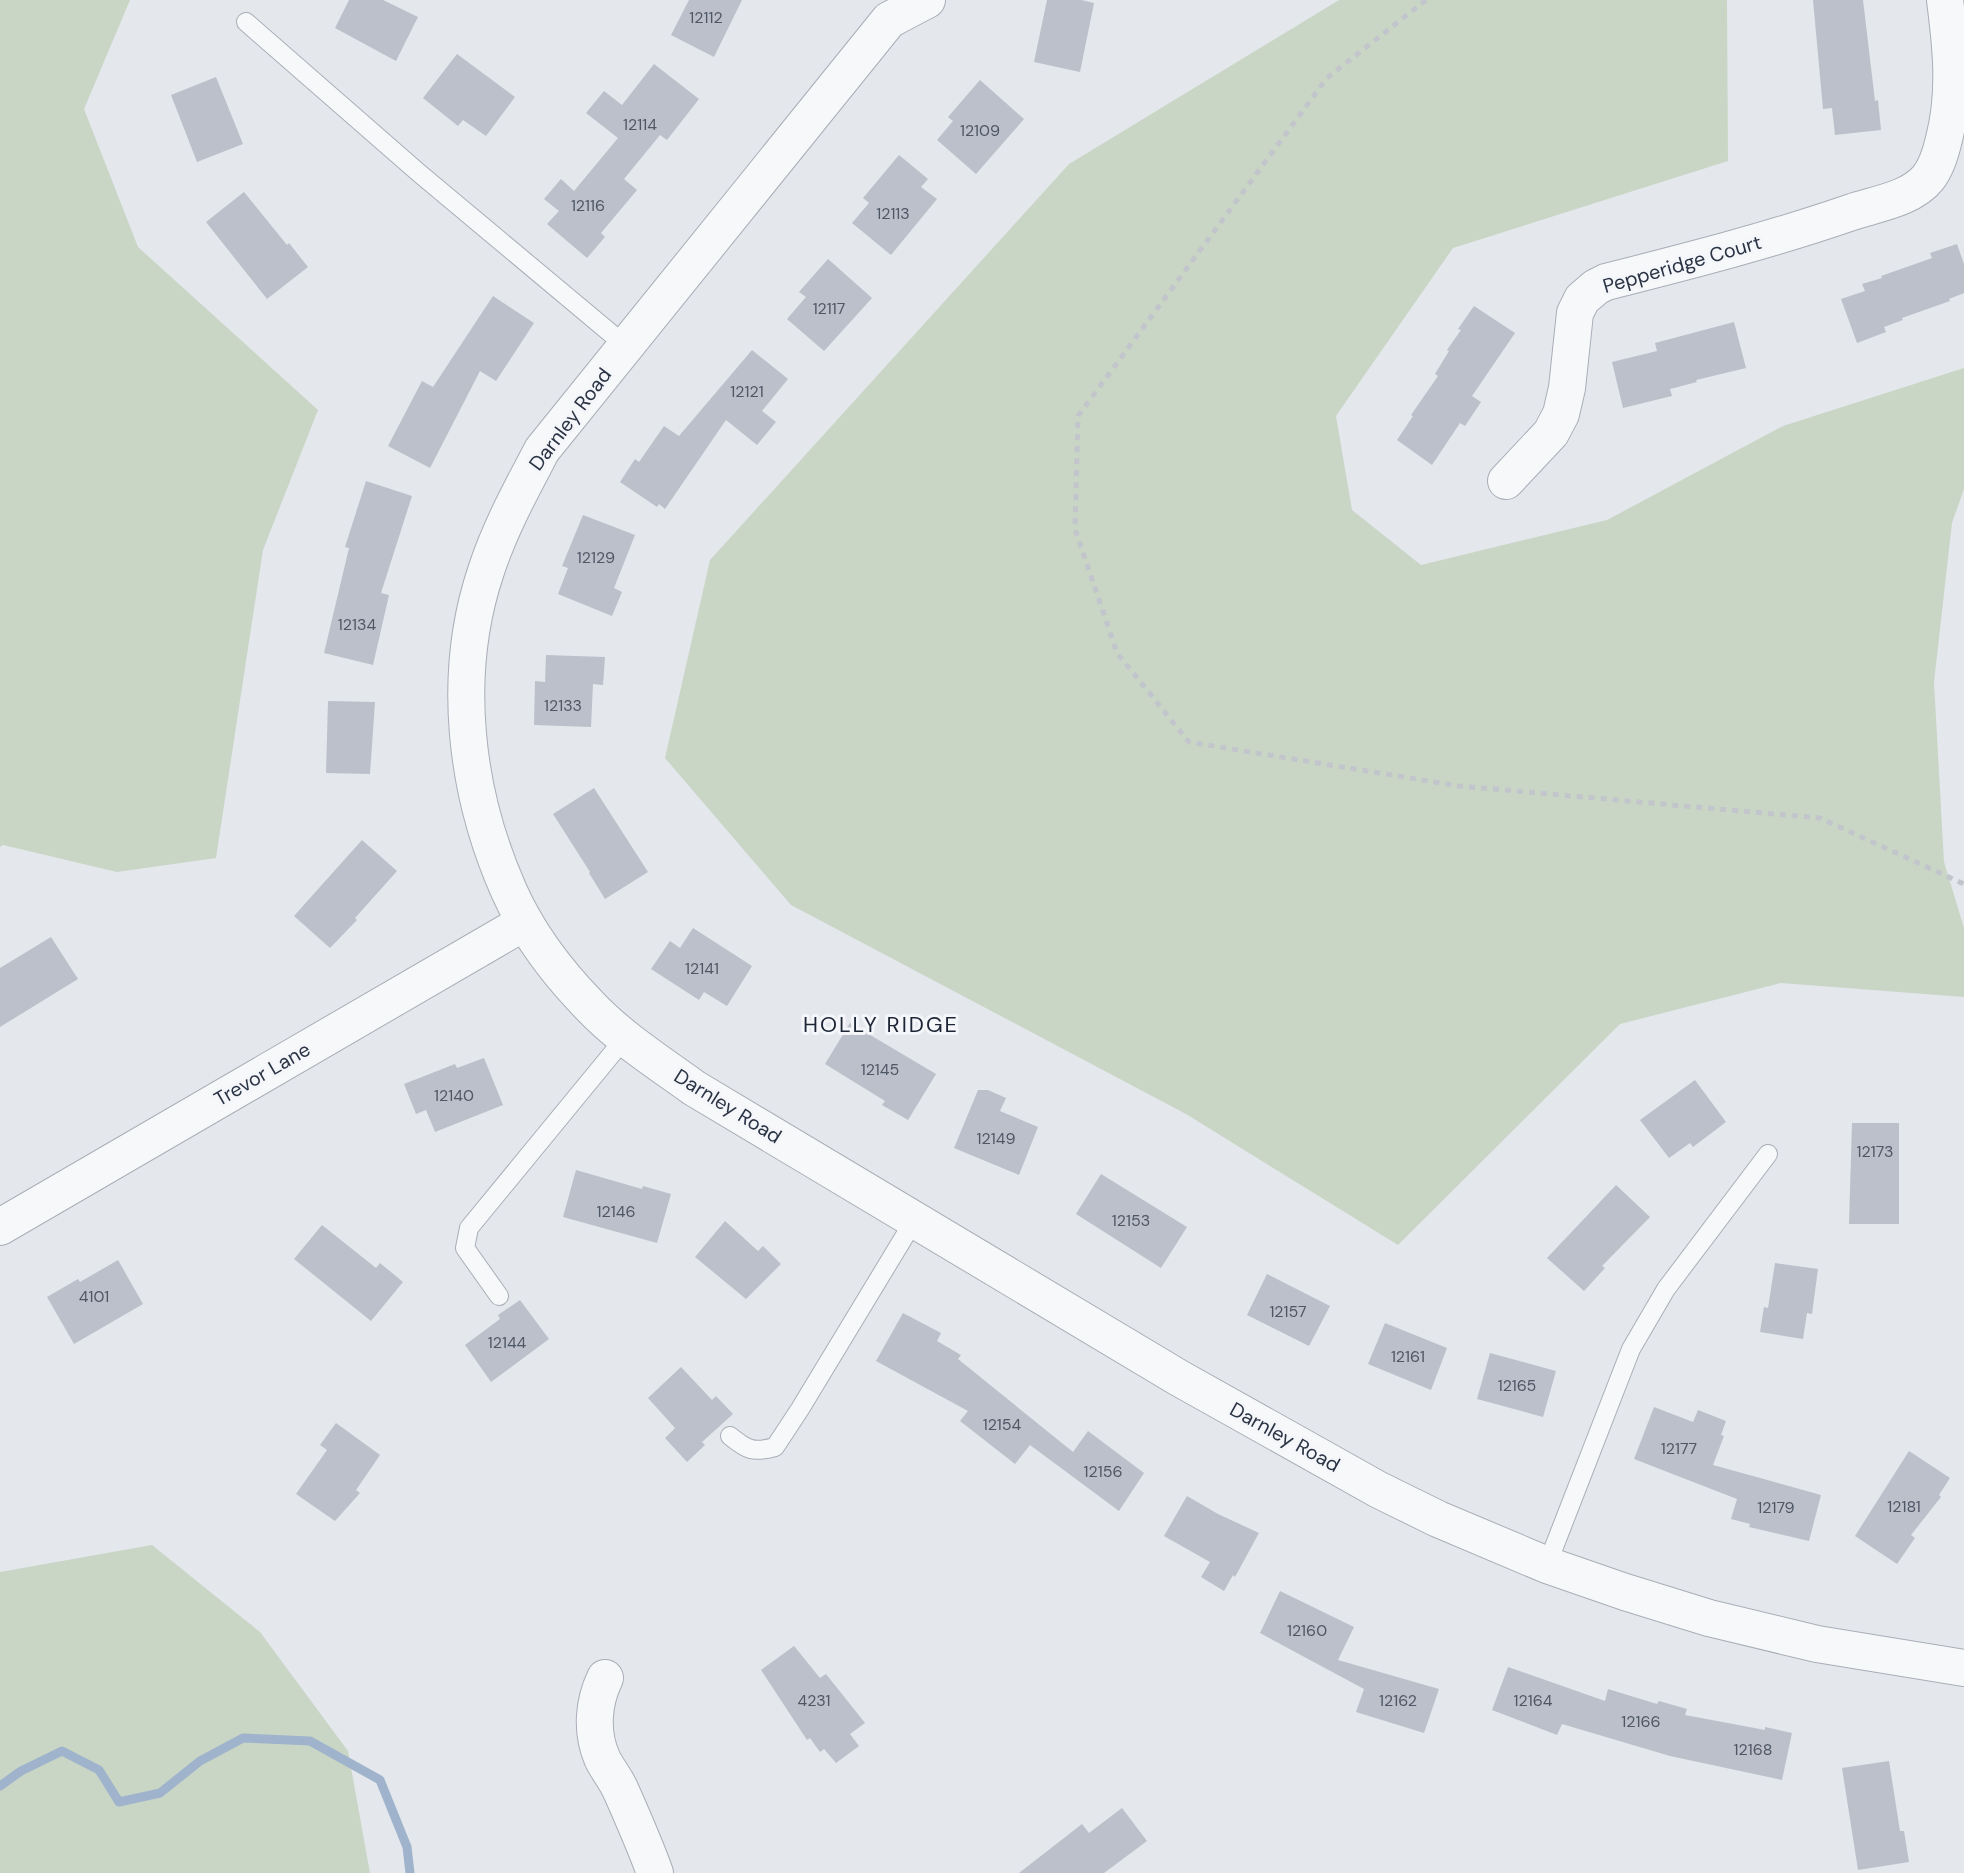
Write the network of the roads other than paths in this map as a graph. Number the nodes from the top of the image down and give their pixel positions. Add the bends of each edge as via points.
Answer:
1 (927, 0) edge
2 (1945, 0) edge
3 (246, 22) dead end
4 (1955, 135) edge
5 (626, 346) junction
6 (1506, 481) dead end
7 (525, 922) junction
8 (625, 1038) junction
9 (1768, 1154) dead end
10 (915, 1219) junction
11 (0, 1227) edge
12 (499, 1296) dead end
13 (730, 1436) dead end
14 (1547, 1565) junction
15 (1964, 1668) edge
16 (605, 1678) dead end
17 (655, 1873) edge

1 - 5 street, Darnley Road via 889,20
2 - 4 street, Pepperidge Court
3 - 5 lane
4 - 6 street, Pepperidge Court via 1928,178 1909,193 1596,287 1575,313 1561,414 1551,433
5 - 7 street, Darnley Road via 542,450 507,515 470,633 467,729 474,777 488,835
7 - 8 street, Darnley Road via 554,966
7 - 11 street, Trevor Lane
8 - 10 street, Darnley Road via 694,1088
8 - 12 lane via 469,1228 465,1248
9 - 14 lane via 1666,1289 1631,1349
10 - 13 lane via 775,1447 745,1448
10 - 14 street, Darnley Road via 1179,1378 1379,1490
14 - 15 street, Darnley Road via 1709,1618 1817,1644
16 - 17 street via 594,1730

